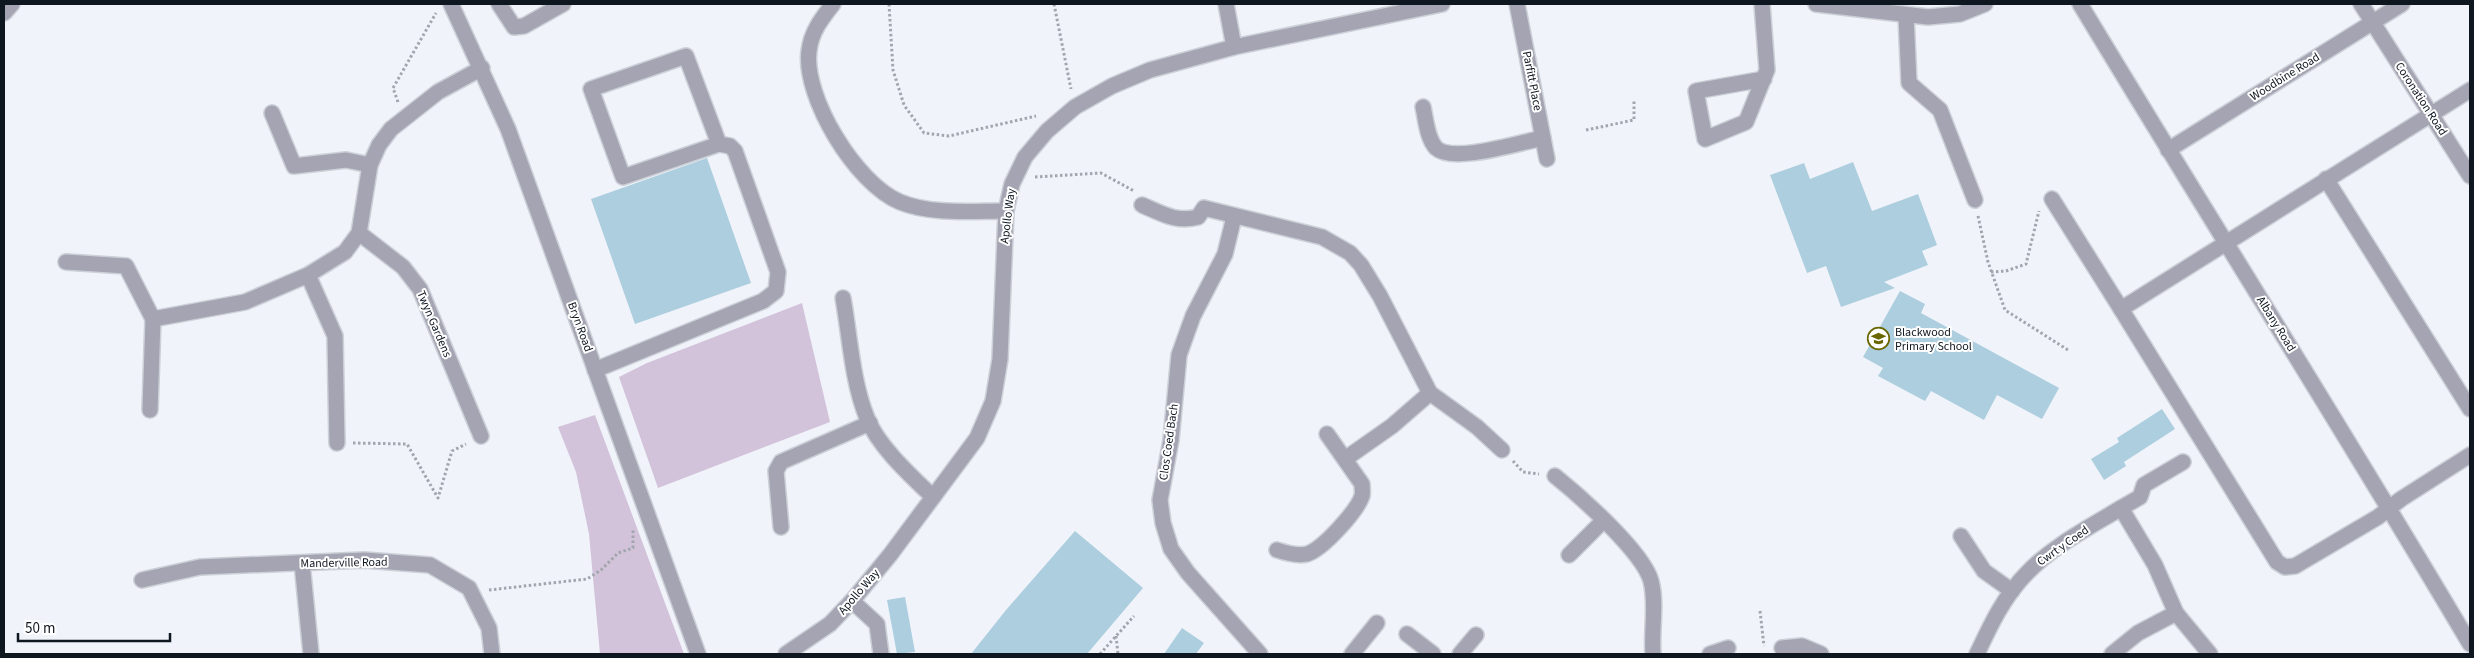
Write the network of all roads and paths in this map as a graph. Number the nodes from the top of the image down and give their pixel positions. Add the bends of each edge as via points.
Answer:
1 (12, 4) edge
2 (451, 4) edge
3 (499, 4) edge
4 (563, 4) edge
5 (833, 4) edge
6 (890, 4) edge
7 (1054, 4) edge
8 (1226, 4) edge
9 (1442, 4) edge
10 (1518, 4) edge
11 (1762, 4) edge
12 (1816, 4) edge
13 (1985, 4) edge
14 (2080, 4) edge
15 (2361, 4) edge
16 (2402, 4) edge
17 (437, 11) dead end
18 (4, 13) edge
19 (1906, 15) junction
20 (2372, 22) junction
21 (1234, 47) junction
22 (482, 68) junction
23 (1764, 79) junction
24 (2470, 90) edge
25 (1634, 101) dead end
26 (1075, 108) junction
27 (1423, 108) dead end
28 (272, 113) dead end
29 (1046, 114) dead end
30 (2431, 114) junction
31 (403, 118) junction
32 (1586, 130) dead end
33 (1543, 138) junction
34 (719, 144) junction
35 (2168, 150) junction
36 (1547, 159) dead end
37 (370, 165) junction
38 (2470, 176) edge
39 (1014, 179) junction
40 (2326, 179) junction
41 (2052, 199) joint
42 (1974, 200) joint
43 (1146, 207) joint
44 (1006, 211) junction
45 (1234, 217) junction
46 (359, 233) junction
47 (2226, 243) junction
48 (66, 262) dead end
49 (1991, 272) junction
50 (308, 275) junction
51 (843, 298) dead end
52 (2121, 309) junction
53 (153, 319) junction
54 (2068, 350) dead end
55 (595, 370) junction
56 (1430, 393) junction
57 (2470, 409) edge
58 (150, 410) dead end
59 (870, 423) junction
60 (1327, 434) dead end
61 (481, 436) joint
62 (337, 443) joint
63 (1502, 450) joint
64 (2470, 455) edge
65 (1345, 459) junction
66 (2183, 462) dead end
67 (1555, 476) joint
68 (933, 497) junction
69 (2121, 508) junction
70 (2390, 508) junction
71 (1600, 516) junction
72 (634, 524) dead end
73 (781, 527) dead end
74 (1961, 536) dead end
75 (1277, 550) dead end
76 (1569, 555) dead end
77 (302, 563) junction
78 (142, 580) dead end
79 (485, 591) dead end
80 (2012, 591) junction
81 (852, 601) junction
82 (1760, 610) dead end
83 (2176, 613) junction
84 (1134, 616) dead end
85 (1377, 623) dead end
86 (1407, 634) dead end
87 (1476, 635) dead end
88 (1116, 636) junction
89 (2470, 644) edge
90 (1728, 648) dead end
91 (1782, 648) dead end
92 (1253, 652) edge
93 (311, 654) edge
94 (492, 654) edge
95 (698, 654) edge
96 (786, 654) edge
97 (881, 654) edge
98 (1100, 654) edge
99 (1118, 654) edge
100 (1352, 654) edge
101 (1433, 654) edge
102 (1460, 654) edge
103 (1653, 654) edge
104 (1710, 654) edge
105 (1766, 654) edge
106 (1821, 654) edge
107 (1976, 654) edge
108 (2112, 654) edge
109 (2210, 654) edge

1 - 18 street
2 - 22 street, Bryn Road
3 - 4 street via 514,27 524,26
5 - 44 street via 818,23 809,51 812,84 842,147 859,172 900,202 929,208
6 - 29 path via 893,70 904,105 924,133 948,136
7 - 26 path
8 - 21 street
9 - 21 street, Apollo Way
10 - 33 street, Parfitt Place
11 - 23 street via 1767,70
12 - 19 street
13 - 19 street via 1960,14
14 - 35 street, Albany Road
15 - 20 street, Coronation Road
16 - 20 street, Woodbine Road
17 - 31 path via 393,88
19 - 42 street via 1909,83 1940,110
20 - 30 street, Coronation Road
20 - 35 street, Woodbine Road
21 - 26 street, Apollo Way via 1150,70 1112,86
22 - 31 street via 438,92
22 - 55 street, Bryn Road via 508,129
23 - 23 street via 1746,122 1705,139 1696,91
24 - 30 street
25 - 32 path via 1634,120
26 - 39 street, Apollo Way via 1047,131 1025,158
27 - 33 street via 1430,140 1448,154 1464,154
28 - 37 street via 294,166 346,160
30 - 38 street, Coronation Road
30 - 40 street
31 - 37 street via 379,145
33 - 36 street, Parfitt Place
34 - 34 street via 686,56 591,89 623,177
34 - 55 street via 730,146 735,151 777,268 776,291 763,301
35 - 47 street, Albany Road
37 - 46 street
39 - 43 path via 1101,173 1152,201
39 - 44 street, Apollo Way
40 - 47 street
40 - 57 street
41 - 49 path via 2040,208 2026,264
41 - 52 street
42 - 49 path
43 - 45 street via 1184,220 1198,217 1204,208
44 - 68 street, Apollo Way via 1000,360 993,401 977,438
45 - 56 street via 1322,237 1350,253 1380,296
45 - 92 street, Clos Coed Bach via 1225,254 1193,316 1179,355 1171,440 1160,500 1171,549
46 - 50 street via 345,252
46 - 61 street, Twyn Gardens via 402,267 420,288
47 - 52 street
47 - 70 street, Albany Road
48 - 53 street via 126,266
49 - 54 path via 2006,310
50 - 53 street via 245,302
50 - 62 street via 335,336
51 - 59 street via 859,394
52 - 70 street via 2277,562 2285,567 2295,566
53 - 58 street
55 - 95 street, Bryn Road
56 - 63 street via 1477,427
56 - 65 street via 1392,426
59 - 68 street via 910,475
59 - 73 street via 781,462 776,471
60 - 65 street
61 - 62 path via 452,451 438,498 406,444
63 - 67 path via 1523,472
64 - 70 street
65 - 75 street via 1362,484 1359,503 1325,543 1307,554
66 - 69 street, Cwrt y Coed via 2144,485 2140,497
67 - 71 street
68 - 81 street, Apollo Way
69 - 80 street, Cwrt y Coed via 2051,552
69 - 83 street via 2155,565
70 - 89 street, Albany Road
71 - 76 street
71 - 103 street via 1640,561 1650,579 1654,599
72 - 79 path via 633,548 618,553 602,570 587,579
74 - 80 street via 1984,571
77 - 78 street, Manderville Road via 200,568
77 - 93 street
77 - 94 street, Manderville Road via 364,560 430,565 469,588 489,628
80 - 107 street, Cwrt y Coed
81 - 96 street, Apollo Way via 830,624
81 - 97 street via 877,624
82 - 105 path
83 - 108 street via 2138,634
83 - 109 street
84 - 88 path
85 - 100 street
86 - 101 street
87 - 102 street
88 - 98 path
88 - 99 path
90 - 104 street
91 - 106 street via 1802,646

